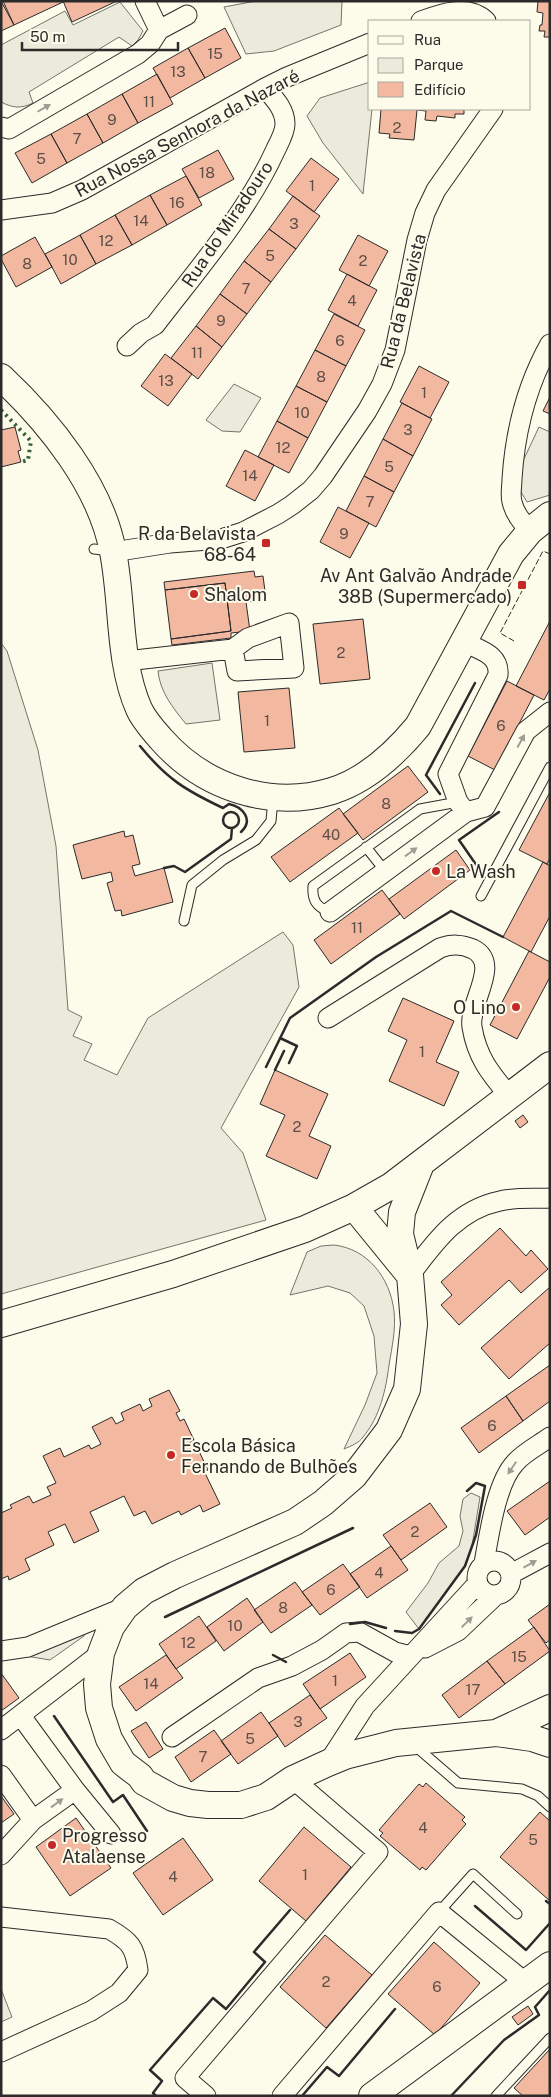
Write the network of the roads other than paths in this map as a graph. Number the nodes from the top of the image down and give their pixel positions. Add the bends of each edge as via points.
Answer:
1 (145, 1) edge
2 (476, 12) edge
3 (187, 15) dead end
4 (424, 20) edge
5 (160, 30) junction
6 (368, 44) edge
7 (265, 88) junction
8 (492, 110) edge
9 (1, 127) edge
10 (1, 210) edge
11 (550, 344) edge
12 (127, 346) dead end
13 (1, 377) edge
14 (540, 523) edge
15 (104, 550) junction
16 (464, 642) junction
17 (234, 649) dead end
18 (126, 661) junction
19 (550, 712) edge
20 (550, 767) edge
21 (273, 796) junction
22 (462, 807) junction
23 (366, 847) junction
24 (385, 871) junction
25 (481, 896) dead end
26 (330, 912) joint
27 (184, 922) dead end
28 (328, 1018) dead end
29 (550, 1065) edge
30 (510, 1097) junction
31 (421, 1164) junction
32 (550, 1198) edge
33 (363, 1202) junction
34 (400, 1234) junction
35 (410, 1275) junction
36 (1, 1324) edge
37 (550, 1437) edge
38 (550, 1553) edge
39 (484, 1564) junction
40 (511, 1574) junction
41 (478, 1583) junction
42 (496, 1595) junction
43 (125, 1607) junction
44 (1, 1651) edge
45 (102, 1653) junction
46 (410, 1656) junction
47 (550, 1708) edge
48 (21, 1716) junction
49 (1, 1730) edge
50 (496, 1733) junction
51 (172, 1737) dead end
52 (410, 1742) junction
53 (550, 1744) edge
54 (328, 1763) junction
55 (1, 1775) edge
56 (293, 1779) junction
57 (75, 1790) junction
58 (550, 1807) edge
59 (33, 1820) junction
60 (112, 1834) dead end
61 (1, 1854) edge
62 (439, 1912) junction
63 (517, 1914) dead end
64 (1, 1917) edge
65 (550, 1965) edge
66 (526, 1984) junction
67 (550, 2038) edge
68 (1, 2052) edge
69 (206, 2096) edge
70 (282, 2096) edge
71 (372, 2096) edge
72 (496, 2096) edge

1 - 5 street
2 - 4 street via 452,10
3 - 5 street
9 -> 5 street via 10,129 138,54
6 - 7 street, Rua Nossa Senhora da Nazaré
7 - 10 street, Rua Nossa Senhora da Nazaré via 82,190 52,203
7 - 12 street, Rua do Miradouro via 276,99 286,126 265,173 155,325
8 - 15 street, Rua da Belavista via 436,190 425,213 392,359 367,411 323,476 292,505 236,534 221,539
11 - 14 street via 520,421 513,460 511,500 518,517
13 - 15 street via 46,422 83,475 104,522
14 - 16 street via 500,571
15 - 18 street
16 - 21 street via 418,726 400,748 364,777 333,790 312,796
16 - 22 street via 494,658 498,675 448,774
17 - 18 street
18 - 21 street via 139,710 170,750 192,769 216,783 245,793
22 -> 19 street via 485,807 526,731
20 - 25 lane
21 - 27 lane via 270,821 256,840 223,860 192,885
22 - 23 lane via 420,809
24 -> 22 street
23 - 24 lane
23 - 26 lane via 313,886 312,897 319,908
24 - 26 street
28 - 30 street via 440,948 454,944 465,946 484,958 486,968 471,1025 480,1058
29 - 30 street
30 - 31 street
31 - 33 street
31 - 34 street via 402,1212
32 - 35 street via 500,1201 456,1220 439,1236
33 - 34 street
33 - 35 street
33 - 36 street via 306,1229 173,1274
34 - 35 street
35 - 43 street via 414,1324 407,1388 388,1430 354,1476 295,1522 159,1583
37 -> 39 street via 514,1463 504,1481
40 -> 38 street
39 - 40 street via 495,1560 501,1562
39 - 41 street via 478,1572
40 - 42 street via 506,1590
41 - 42 street via 485,1592
41 - 46 street
46 -> 42 street via 458,1631
43 - 44 street via 28,1647
43 - 45 street via 111,1627
45 - 48 street
45 - 56 street via 96,1684 99,1708 123,1763 144,1782 173,1798 190,1803 241,1805 266,1797
46 - 51 street via 395,1652 359,1632 346,1633 292,1666 258,1678
46 - 54 street via 365,1706
47 - 50 street
48 - 49 street
48 - 57 street
50 - 52 street
50 - 53 street
52 - 54 street via 345,1756
52 - 58 lane via 458,1783 522,1789 538,1796
54 - 56 street
55 - 59 street
56 - 69 street via 378,1852 185,2078
59 -> 57 street
57 - 60 street
59 - 61 street
62 - 63 lane via 473,1874
62 - 66 street
62 - 70 street
64 - 68 street via 109,1929 124,1937 135,1951 138,1970 119,1993 91,2011
65 - 66 street
66 - 71 street
67 - 72 lane

